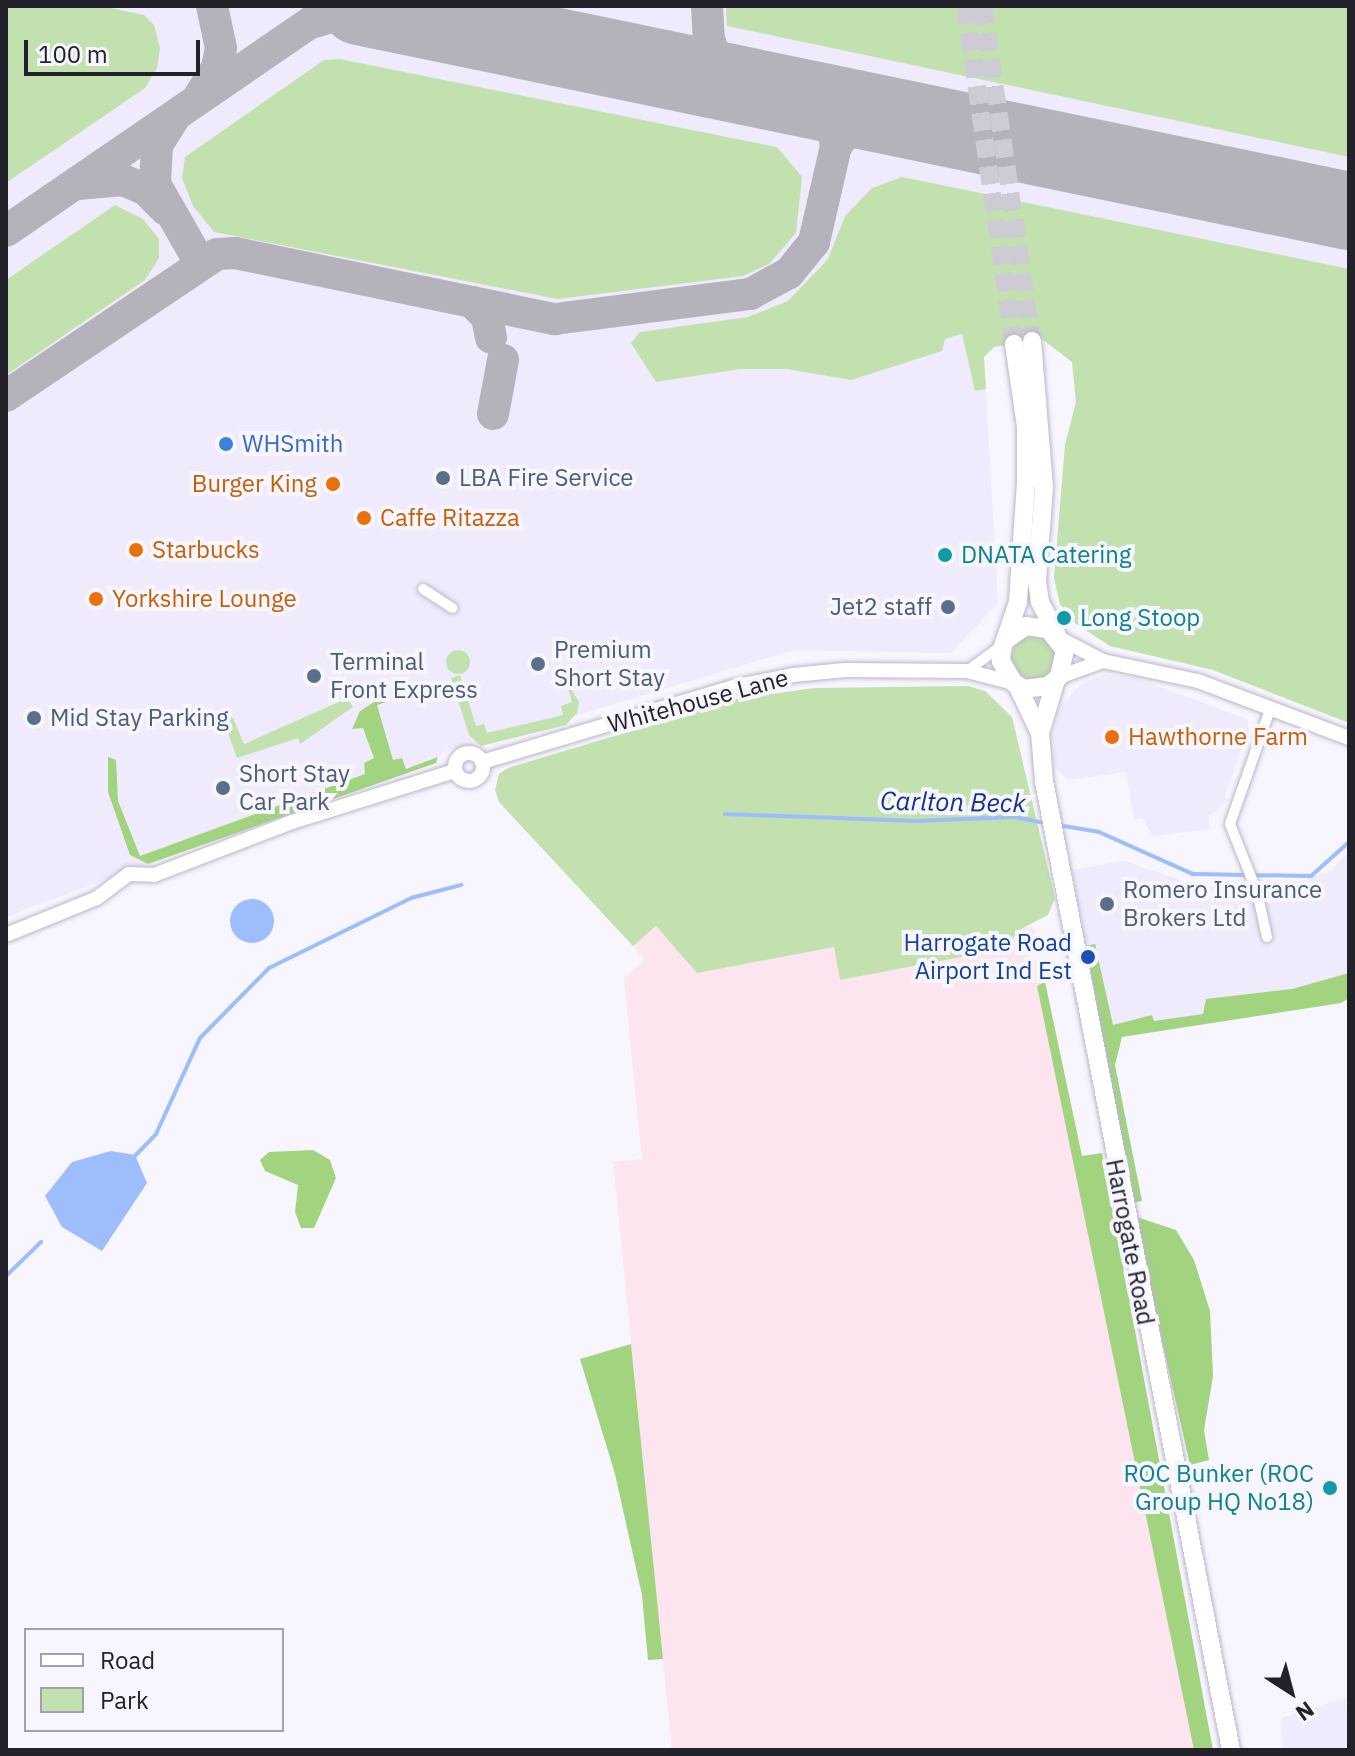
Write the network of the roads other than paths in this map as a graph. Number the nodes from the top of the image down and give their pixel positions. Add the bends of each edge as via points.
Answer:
1 (1023, 342) tunnel mouth
2 (1035, 487) junction
3 (423, 589) dead end
4 (452, 608) dead end
5 (1058, 637) junction
6 (1006, 641) junction
7 (1103, 661) junction
8 (967, 671) junction
9 (1058, 678) junction
10 (1015, 684) junction
11 (1271, 707) junction
12 (1040, 733) junction
13 (1349, 738) edge
14 (6, 935) edge
15 (1267, 937) dead end
16 (1231, 1750) edge

1 - 2 highway
2 - 5 highway via 1040,602
2 - 6 highway via 1018,602
3 - 4 street
5 - 6 highway via 1026,626
5 - 7 street
5 - 9 highway via 1065,661
6 - 8 street
6 - 10 highway via 1001,661
7 - 9 street
7 - 11 street via 1198,681
8 - 10 street, Whitehouse Lane
8 - 14 street, Whitehouse Lane via 793,675 737,686 482,762 467,753 456,762 455,771 292,822 154,875 129,874 97,898
9 - 10 highway via 1036,690
9 - 12 highway, Harrogate Road
10 - 12 highway, Harrogate Road
11 - 13 street
11 - 15 street via 1230,824 1257,892
12 - 16 highway, Harrogate Road via 1044,781

